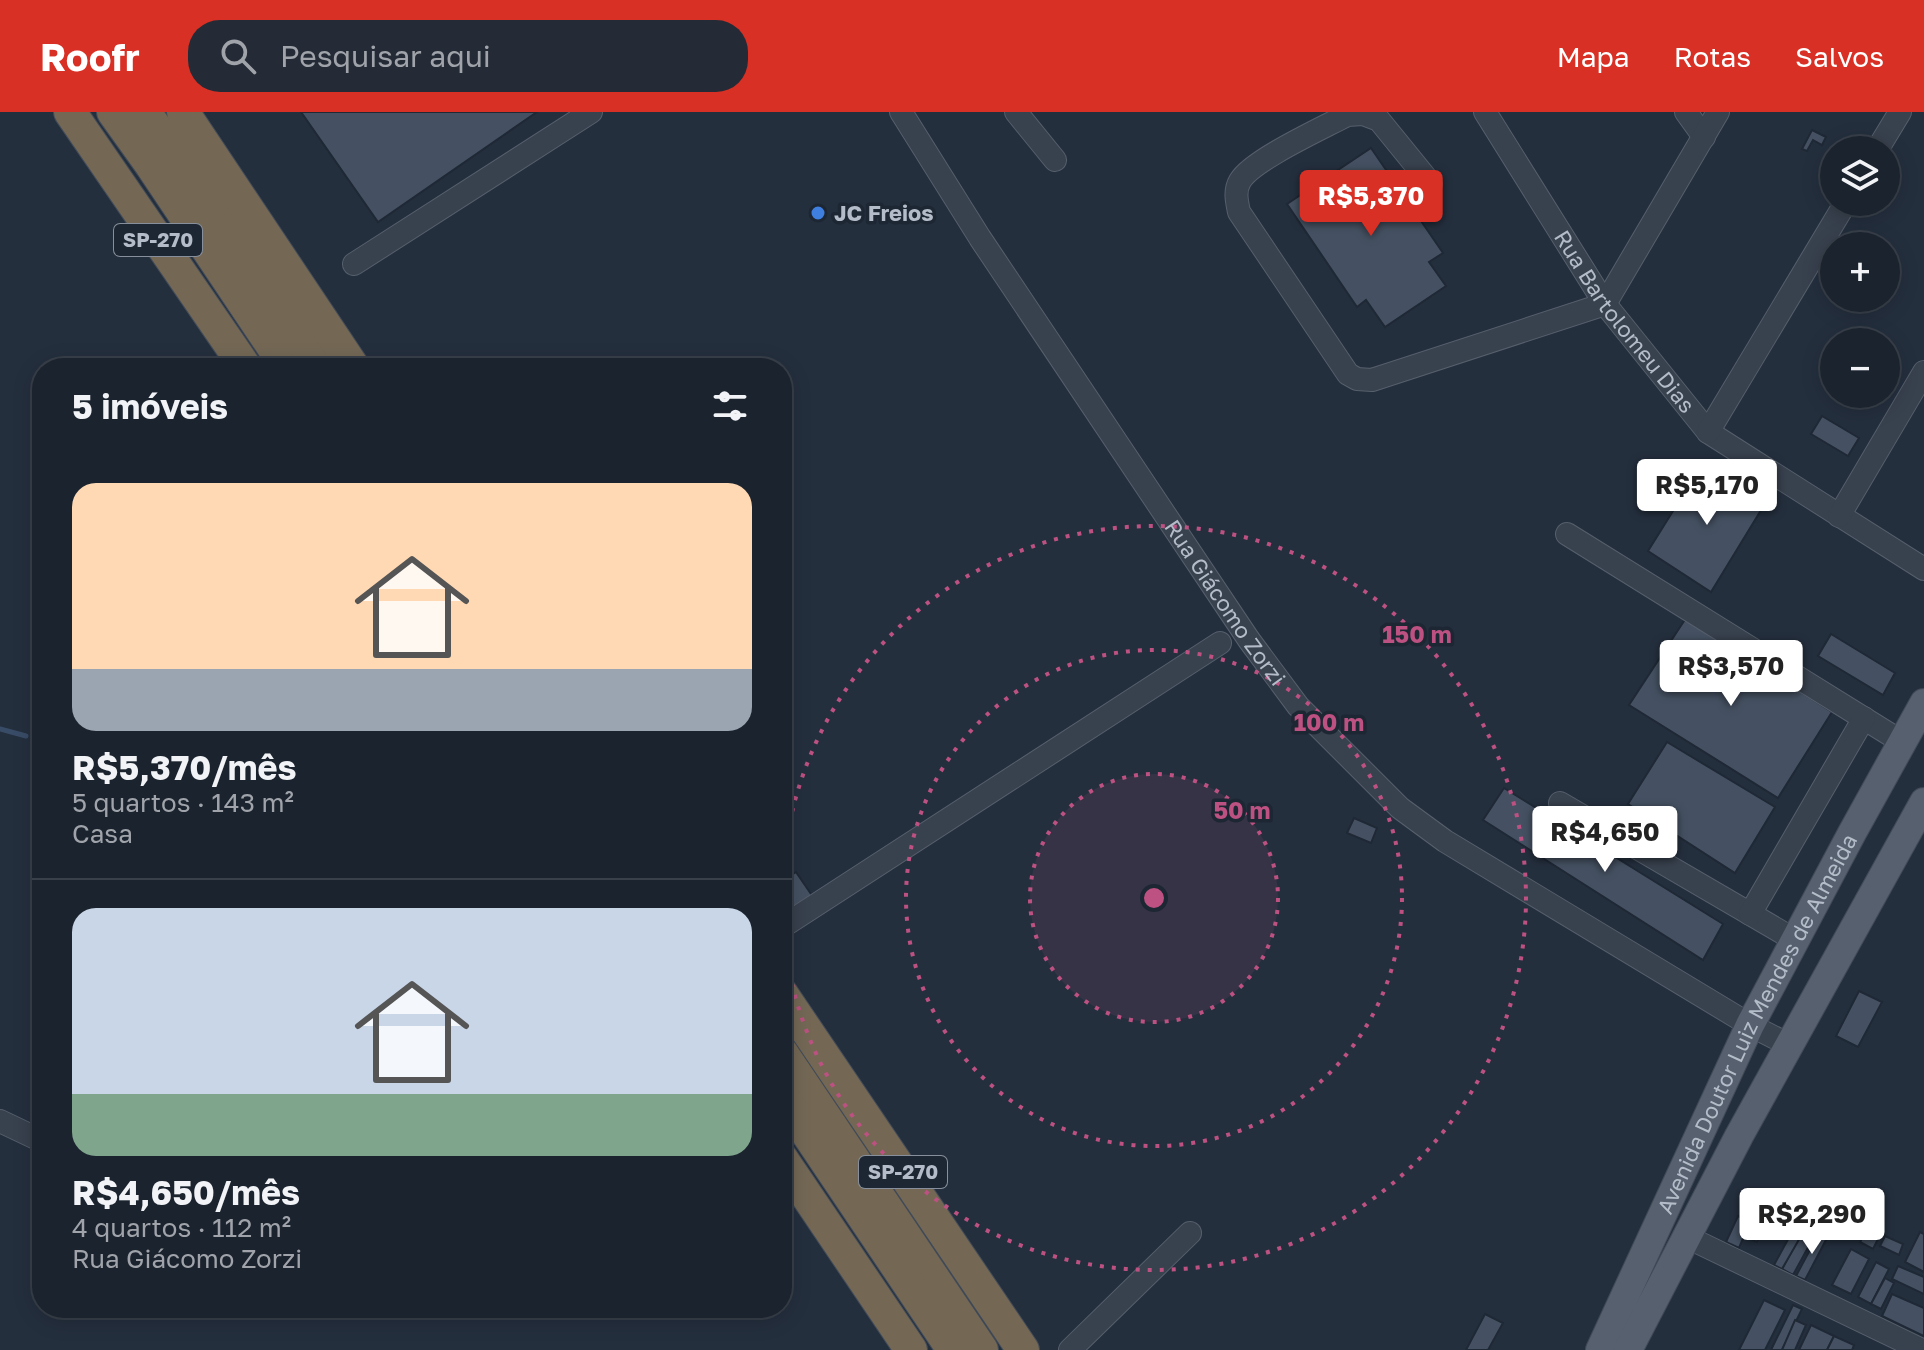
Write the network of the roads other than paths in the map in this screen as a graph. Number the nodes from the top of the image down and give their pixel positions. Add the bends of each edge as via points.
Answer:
1 (70, 112) edge
2 (113, 112) edge
3 (145, 112) edge
4 (183, 112) edge
5 (591, 112) edge
6 (901, 112) edge
7 (1016, 112) edge
8 (1485, 112) edge
9 (1686, 112) edge
10 (1718, 112) edge
11 (1900, 112) edge
12 (1885, 136) edge
13 (1704, 137) junction
14 (1055, 160) dead end
15 (1431, 184) dead end
16 (1838, 216) edge
17 (354, 264) dead end
18 (1605, 304) junction
19 (239, 358) edge
20 (280, 358) edge
21 (313, 358) edge
22 (347, 358) edge
23 (1924, 372) edge
24 (1708, 432) junction
25 (1839, 516) junction
26 (1567, 534) dead end
27 (1924, 569) edge
28 (1220, 643) dead end
29 (1924, 703) edge
30 (1864, 718) junction
31 (1902, 742) junction
32 (1924, 802) edge
33 (1560, 803) dead end
34 (1750, 914) junction
35 (792, 921) edge
36 (1795, 940) junction
37 (792, 1009) edge
38 (1750, 1025) junction
39 (1791, 1046) junction
40 (792, 1068) edge
41 (792, 1111) edge
42 (0, 1121) edge
43 (32, 1136) edge
44 (792, 1174) edge
45 (1667, 1208) junction
46 (1190, 1233) dead end
47 (1687, 1237) junction
48 (911, 1350) edge
49 (953, 1350) edge
50 (982, 1350) edge
51 (1023, 1350) edge
52 (1070, 1350) edge
53 (1600, 1350) edge
54 (1628, 1350) edge
55 (1922, 1350) edge

1 - 19 highway, SP-270
2 - 20 highway, SP-270
3 - 21 highway, SP-270
4 - 22 highway
5 - 17 street
6 - 38 street, Rua Giácomo Zorzi via 988,251 1298,706 1400,808 1445,841
7 - 14 street
8 - 18 street, Rua Bartolomeu Dias
9 - 13 street
10 - 13 street
11 - 12 street
13 - 18 street
15 - 18 street via 1379,120 1363,114 1347,115 1251,168 1239,183 1239,212 1348,374 1372,380
16 - 24 street
18 - 24 street, Rua Bartolomeu Dias
23 - 25 street
24 - 25 street, Rua Bartolomeu Dias
25 - 27 street, Rua Bartolomeu Dias
26 - 30 street
28 - 35 street
29 - 31 main road, Avenida Doutor Luiz Mendes de Almeida
30 - 31 street
30 - 34 street
31 - 36 main road, Avenida Doutor Luiz Mendes de Almeida
32 - 39 main road, Avenida Doutor Luiz Mendes de Almeida
33 - 34 street
34 - 36 street
36 - 38 main road, Avenida Doutor Luiz Mendes de Almeida
37 - 51 highway, SP-270
38 - 39 street, Rua Giácomo Zorzi
38 - 45 main road, Avenida Doutor Luiz Mendes de Almeida
39 - 47 main road, Avenida Doutor Luiz Mendes de Almeida
40 - 50 highway, SP-270
41 - 49 highway, SP-270
42 - 43 street
44 - 48 highway
45 - 47 main road via 1674,1226
45 - 53 main road, Avenida Doutor Luiz Mendes de Almeida
46 - 52 street
47 - 54 main road, Avenida Doutor Luiz Mendes de Almeida
47 - 55 street

